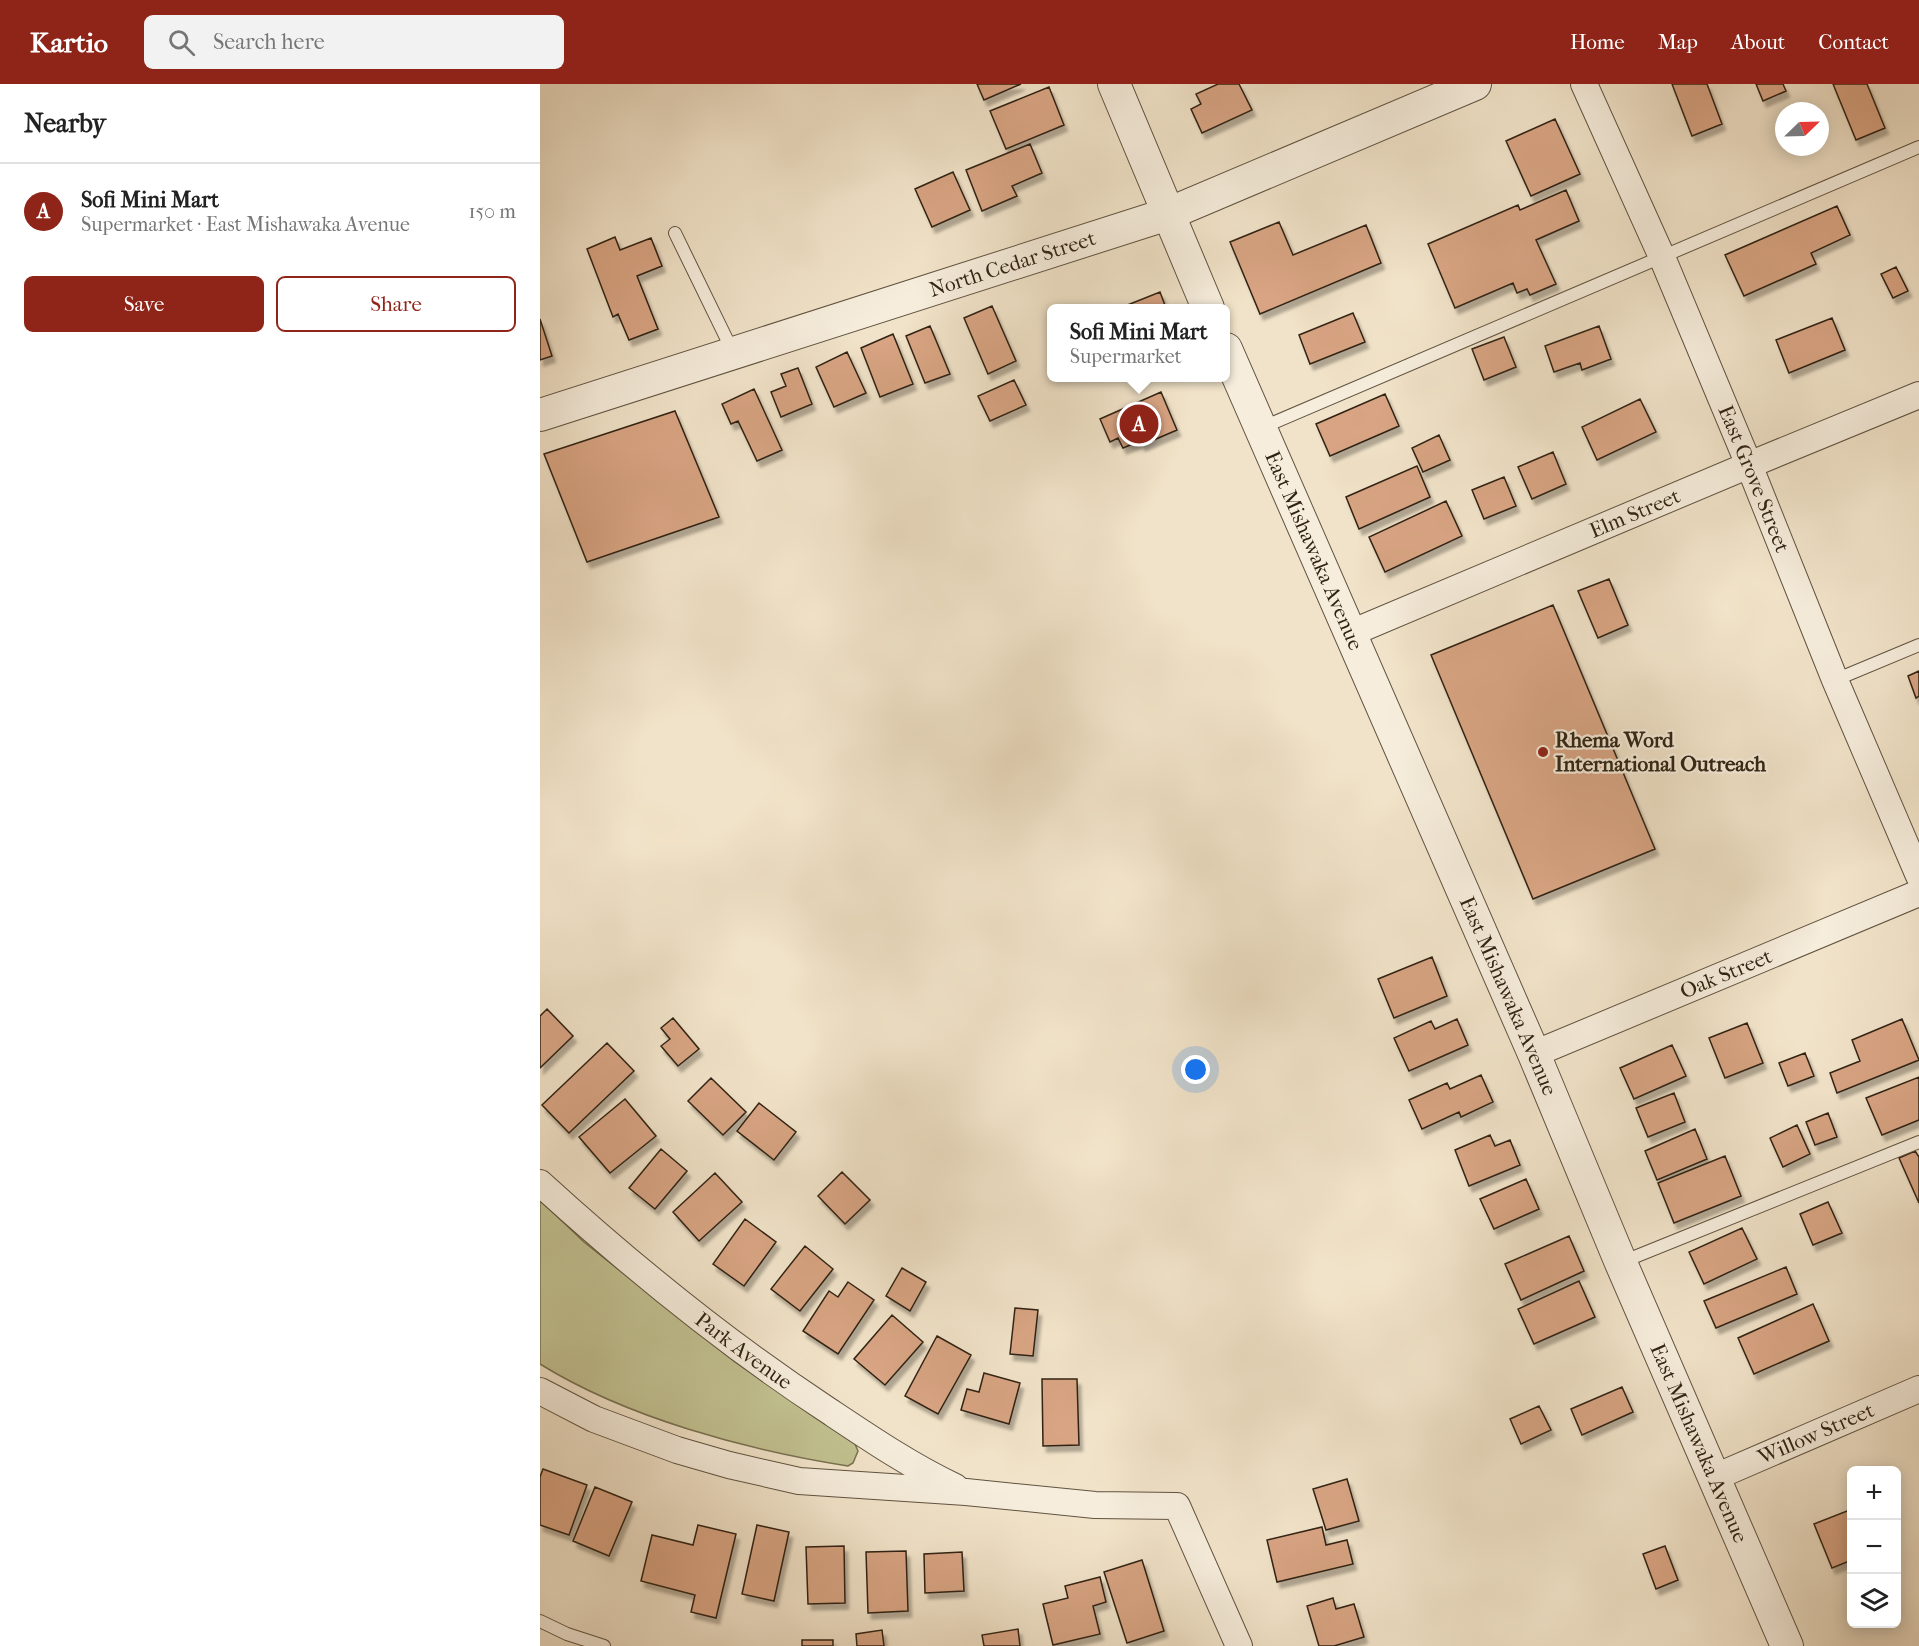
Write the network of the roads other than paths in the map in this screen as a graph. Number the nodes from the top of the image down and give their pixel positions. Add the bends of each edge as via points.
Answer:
1 (1114, 84) edge
2 (1475, 84) edge
3 (1584, 84) edge
4 (1919, 147) edge
5 (1167, 214) junction
6 (675, 233) dead end
7 (1662, 257) junction
8 (1206, 304) edge
9 (733, 353) junction
10 (1230, 358) edge
11 (1919, 395) edge
12 (540, 414) edge
13 (1260, 428) junction
14 (1749, 465) junction
15 (1351, 633) junction
16 (1919, 645) edge
17 (1835, 680) junction
18 (1919, 876) edge
19 (1919, 892) edge
20 (1534, 1054) junction
21 (1919, 1142) edge
22 (540, 1183) edge
23 (1620, 1263) junction
24 (1919, 1389) edge
25 (540, 1391) edge
26 (1713, 1478) junction
27 (966, 1492) junction
28 (540, 1621) edge
29 (604, 1646) edge
30 (1239, 1646) edge
31 (1787, 1646) edge

1 - 5 street
2 - 5 street, North Cedar Street
3 - 7 street, East Grove Street
4 - 7 lane
5 - 8 street
5 - 9 street, North Cedar Street
6 - 9 lane
7 - 13 lane
7 - 14 street, East Grove Street
9 - 12 street, North Cedar Street
10 - 13 street, East Mishawaka Avenue
11 - 14 street, Elm Street
13 - 15 street, East Mishawaka Avenue
14 - 15 street, Elm Street
14 - 17 street, East Grove Street
15 - 20 street, East Mishawaka Avenue
16 - 17 lane
17 - 18 street, East Grove Street
19 - 20 street, Oak Street
20 - 23 street, East Mishawaka Avenue
21 - 23 lane
22 - 27 street, Park Avenue via 678,1301 792,1387 879,1445
23 - 26 street, East Mishawaka Avenue
24 - 26 street, Willow Street
25 - 27 street, Park Avenue via 594,1419 729,1465 799,1481
26 - 31 street, East Mishawaka Avenue
27 - 30 street, Park Avenue via 1095,1505 1177,1506
28 - 29 lane

